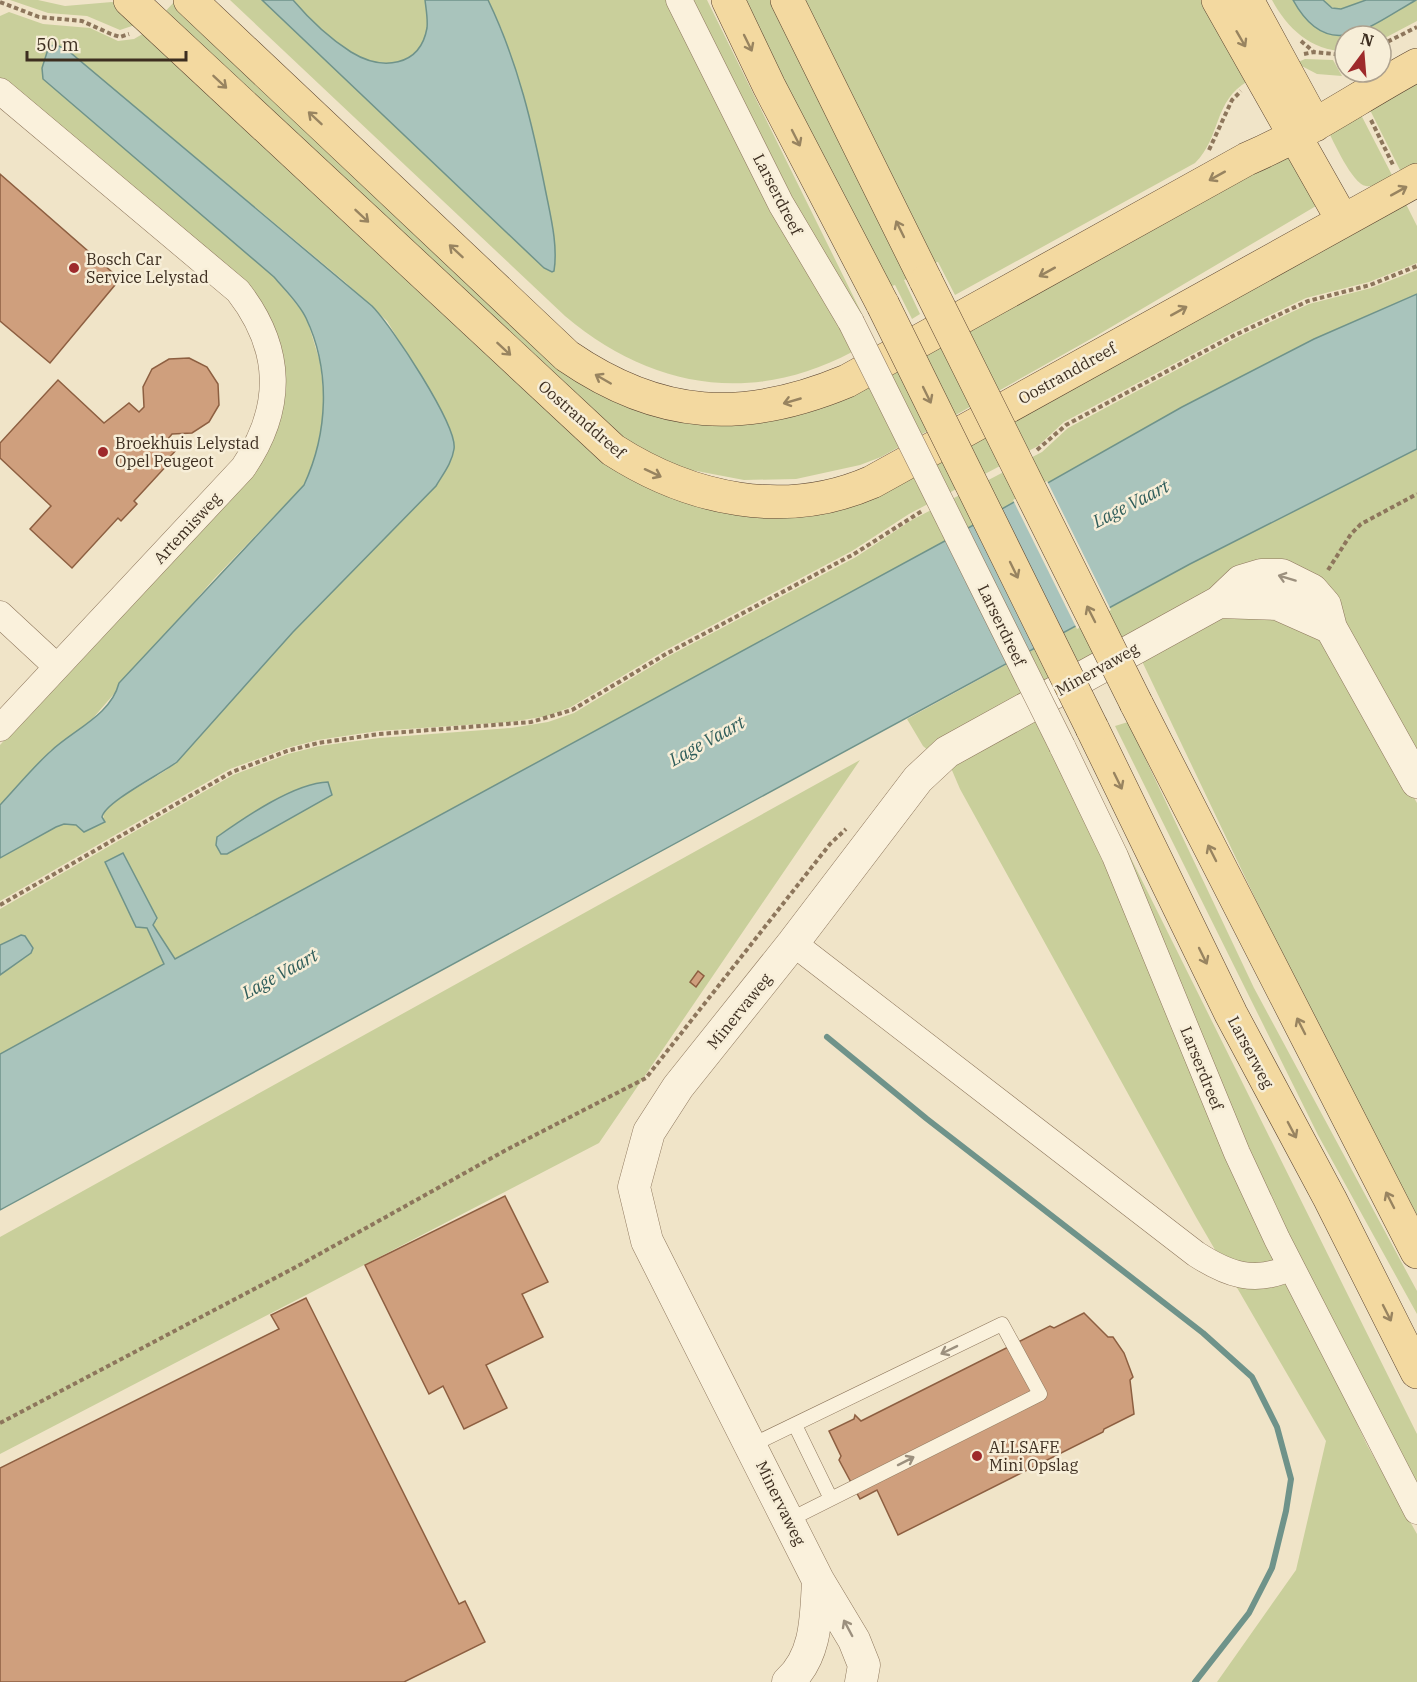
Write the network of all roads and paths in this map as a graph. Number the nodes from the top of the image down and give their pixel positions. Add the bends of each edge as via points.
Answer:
1 (190, 0) edge
2 (680, 0) edge
3 (728, 0) edge
4 (787, 0) edge
5 (1218, 0) edge
6 (1247, 0) edge
7 (0, 2) edge
8 (141, 9) edge
9 (1417, 27) edge
10 (1393, 39) edge
11 (1333, 54) edge
12 (1417, 65) edge
13 (1393, 70) edge
14 (1278, 72) junction
15 (1333, 82) edge
16 (1346, 84) edge
17 (1352, 84) edge
18 (0, 91) edge
19 (1306, 130) junction
20 (1247, 159) junction
21 (1411, 184) edge
22 (1353, 216) junction
23 (1417, 266) edge
24 (1030, 454) dead end
25 (1417, 495) edge
26 (926, 508) dead end
27 (1323, 577) dead end
28 (0, 614) edge
29 (56, 666) junction
30 (0, 728) edge
31 (1417, 782) edge
32 (851, 825) dead end
33 (0, 905) edge
34 (792, 943) junction
35 (1417, 1251) edge
36 (1291, 1267) junction
37 (1417, 1372) edge
38 (0, 1423) edge
39 (795, 1425) junction
40 (752, 1445) junction
41 (831, 1499) junction
42 (1417, 1511) edge
43 (789, 1520) junction
44 (818, 1580) junction
45 (788, 1682) edge
46 (861, 1682) edge

20 -> 1 main road via 847,381 787,403 751,410 688,408 611,384 567,356
2 - 36 street, Larserdreef, bridge via 781,204 851,322 1062,746 1115,856 1237,1153
3 -> 37 main road, Larserweg, bridge via 883,305 1231,1014
35 -> 4 main road, bridge via 1136,704
5 -> 14 main road
6 - 14 main road
7 - 8 path via 39,17 91,23 120,37 136,32
8 -> 22 main road, Oostranddreef via 613,450 664,478 747,502 817,499 872,482
9 - 10 path
11 - 14 path via 1307,53
12 - 13 main road
14 - 15 main road via 1306,84
14 - 19 main road
14 - 20 main road via 1261,134
16 - 19 main road
17 - 21 path
18 - 29 street, Artemisweg via 238,291 264,333 272,366 268,419 243,468
19 - 20 main road
19 - 22 main road
22 -> 21 main road, Oostranddreef
23 - 24 path via 1370,285 1308,301 1235,335 1066,425
25 - 27 path via 1361,524
26 - 33 path via 854,554 657,659 572,710 511,725 379,734 287,751 232,772
28 - 29 street
29 - 30 street, Artemisweg
31 - 34 street, Minervaweg via 1331,628 1277,604 1219,602 947,752 918,779
32 - 38 path via 830,844 646,1078
34 - 36 street via 1196,1254 1241,1277 1271,1275
34 - 40 street, Minervaweg via 672,1096 649,1132 634,1187 647,1241
36 - 42 street, Larserdreef
39 - 40 lane
39 - 41 lane
41 -> 39 lane via 1040,1394 1002,1324
40 - 43 street, Minervaweg
41 - 43 lane
43 - 44 street, Minervaweg
44 - 45 street, Minervaweg via 815,1634 799,1672
46 -> 44 street, Minervaweg via 864,1665 854,1640

